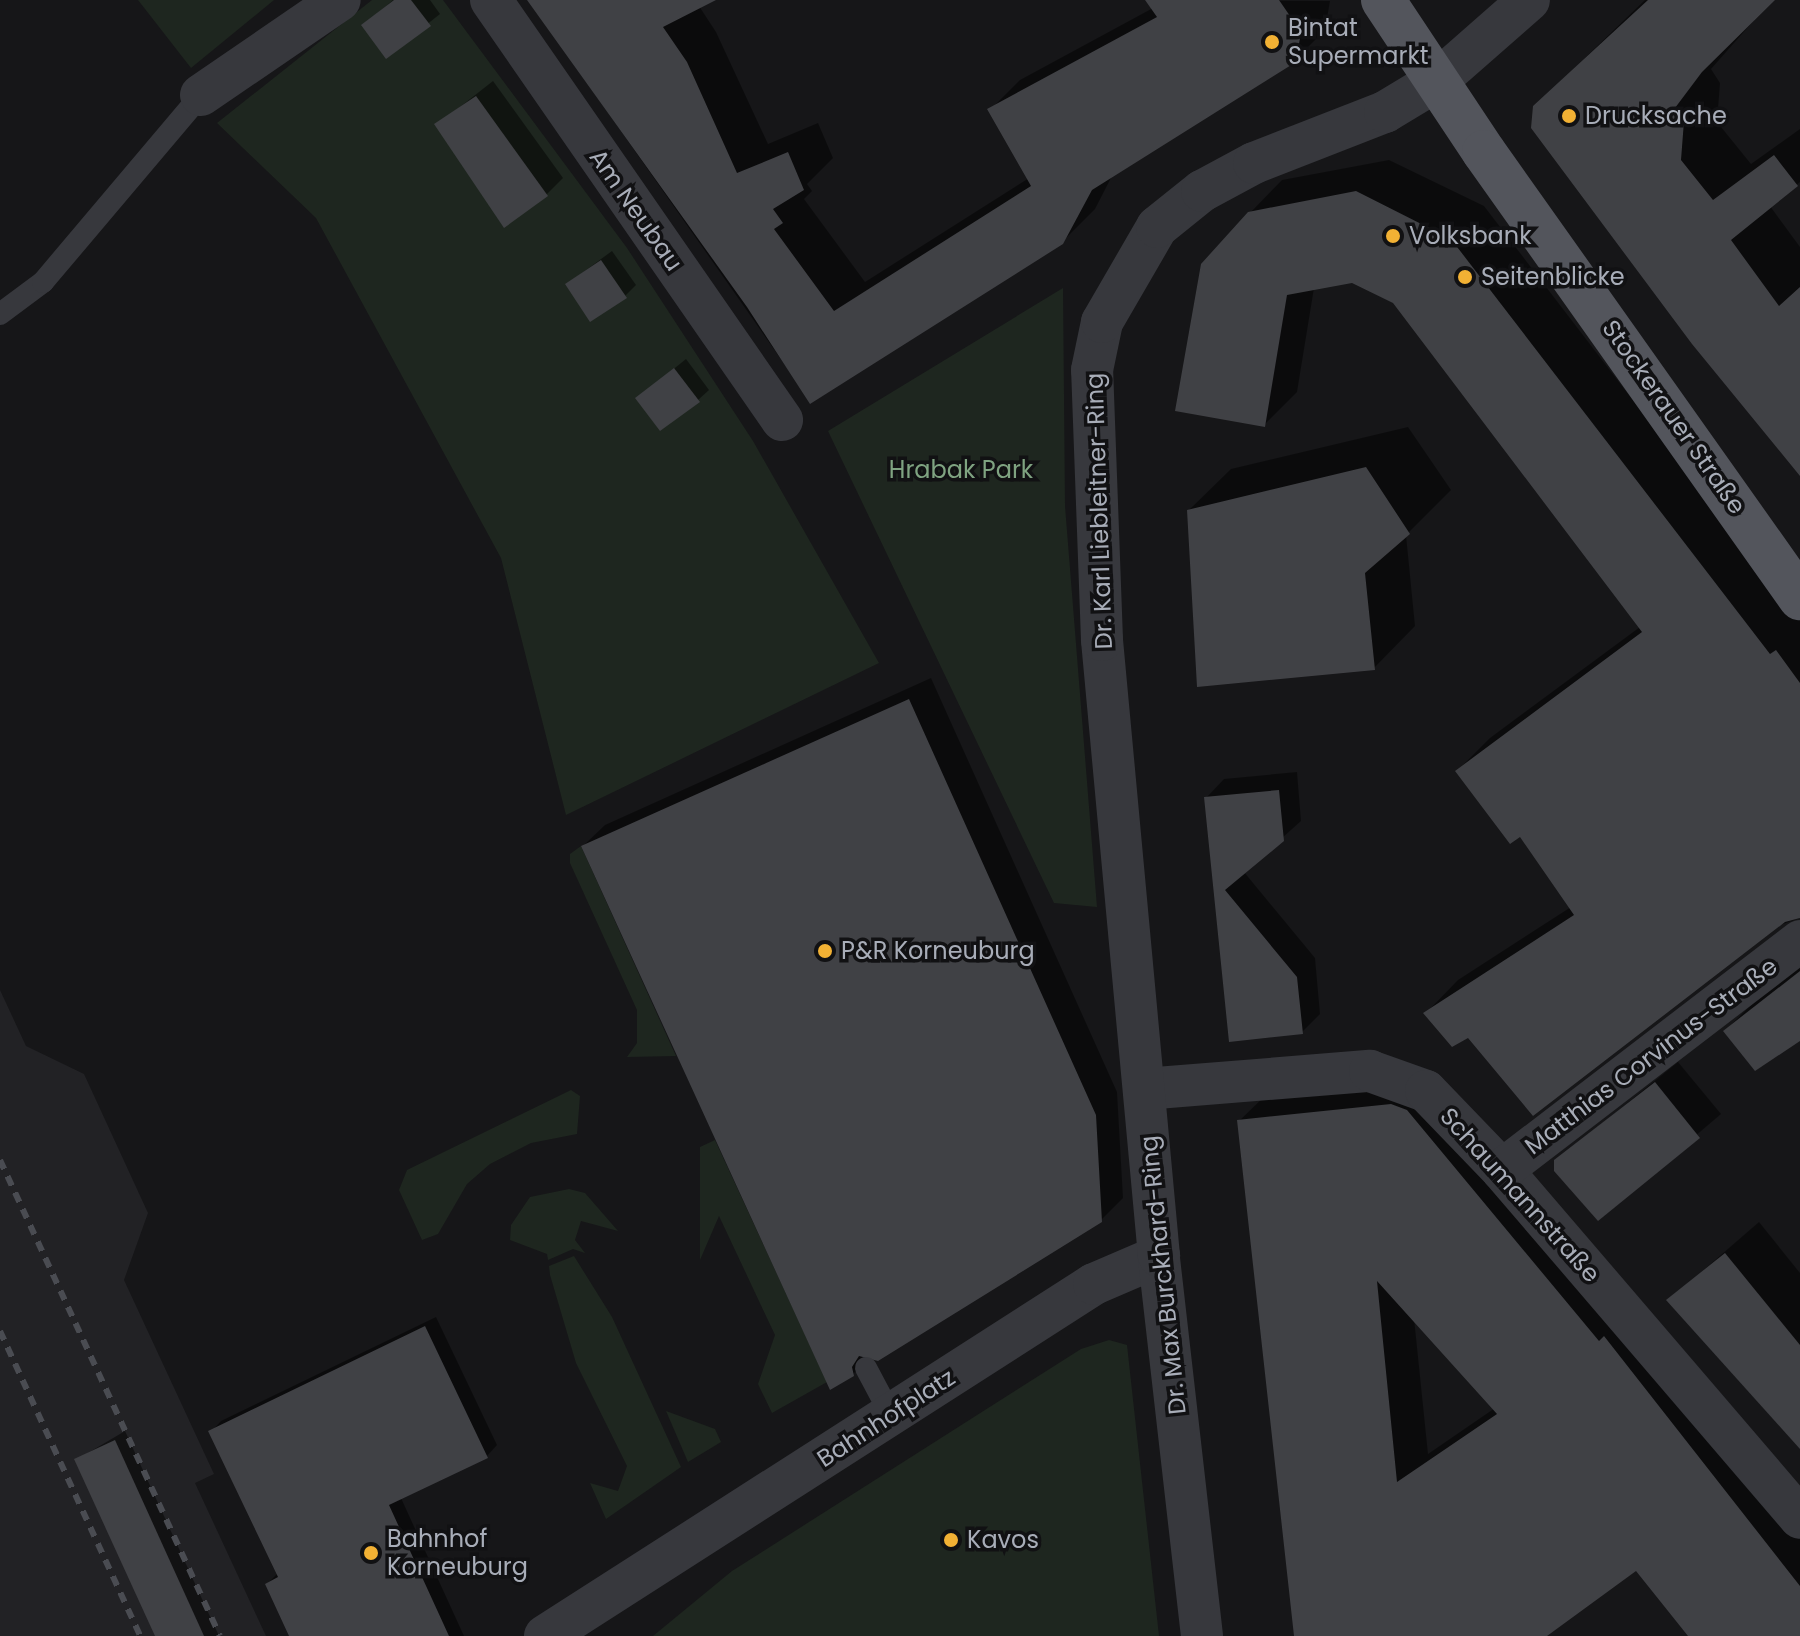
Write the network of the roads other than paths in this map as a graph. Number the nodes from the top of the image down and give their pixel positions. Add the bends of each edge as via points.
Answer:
1 (340, 0) edge
2 (491, 0) edge
3 (1383, 0) edge
4 (1529, 0) edge
5 (1438, 80) junction
6 (201, 95) joint
7 (0, 314) edge
8 (782, 420) dead end
9 (1800, 598) edge
10 (1128, 913) joint
11 (1800, 941) edge
12 (1144, 1089) junction
13 (1502, 1170) junction
14 (1159, 1256) junction
15 (866, 1368) dead end
16 (891, 1415) junction
17 (1800, 1518) edge
18 (617, 1586) junction
19 (545, 1636) edge
20 (592, 1636) edge
21 (1202, 1636) edge

1 - 6 street
2 - 8 street, Am Neubau
3 - 5 main road, Stockerauer Straße
4 - 5 street, Dr. Karl Liebleitner-Ring
5 - 9 main road, Stockerauer Straße
5 - 10 street, Dr. Karl Liebleitner-Ring via 1385,112 1254,163 1202,191 1157,227 1102,322 1092,370 1095,530
6 - 7 lane via 43,282
10 - 12 street, Dr. Max Burckhard-Ring
11 - 13 street, Matthias Corvinus-Straße
12 - 13 street, Schaumannstraße via 1370,1071 1426,1091
12 - 14 street, Dr. Max Burckhard-Ring
13 - 17 street, Schaumannstraße
14 - 16 street, Bahnhofplatz via 1094,1284
14 - 21 street, Dr. Max Burckhard-Ring
15 - 16 lane
16 - 18 street, Bahnhofplatz
18 - 19 street, Bahnhofplatz
18 - 20 street

